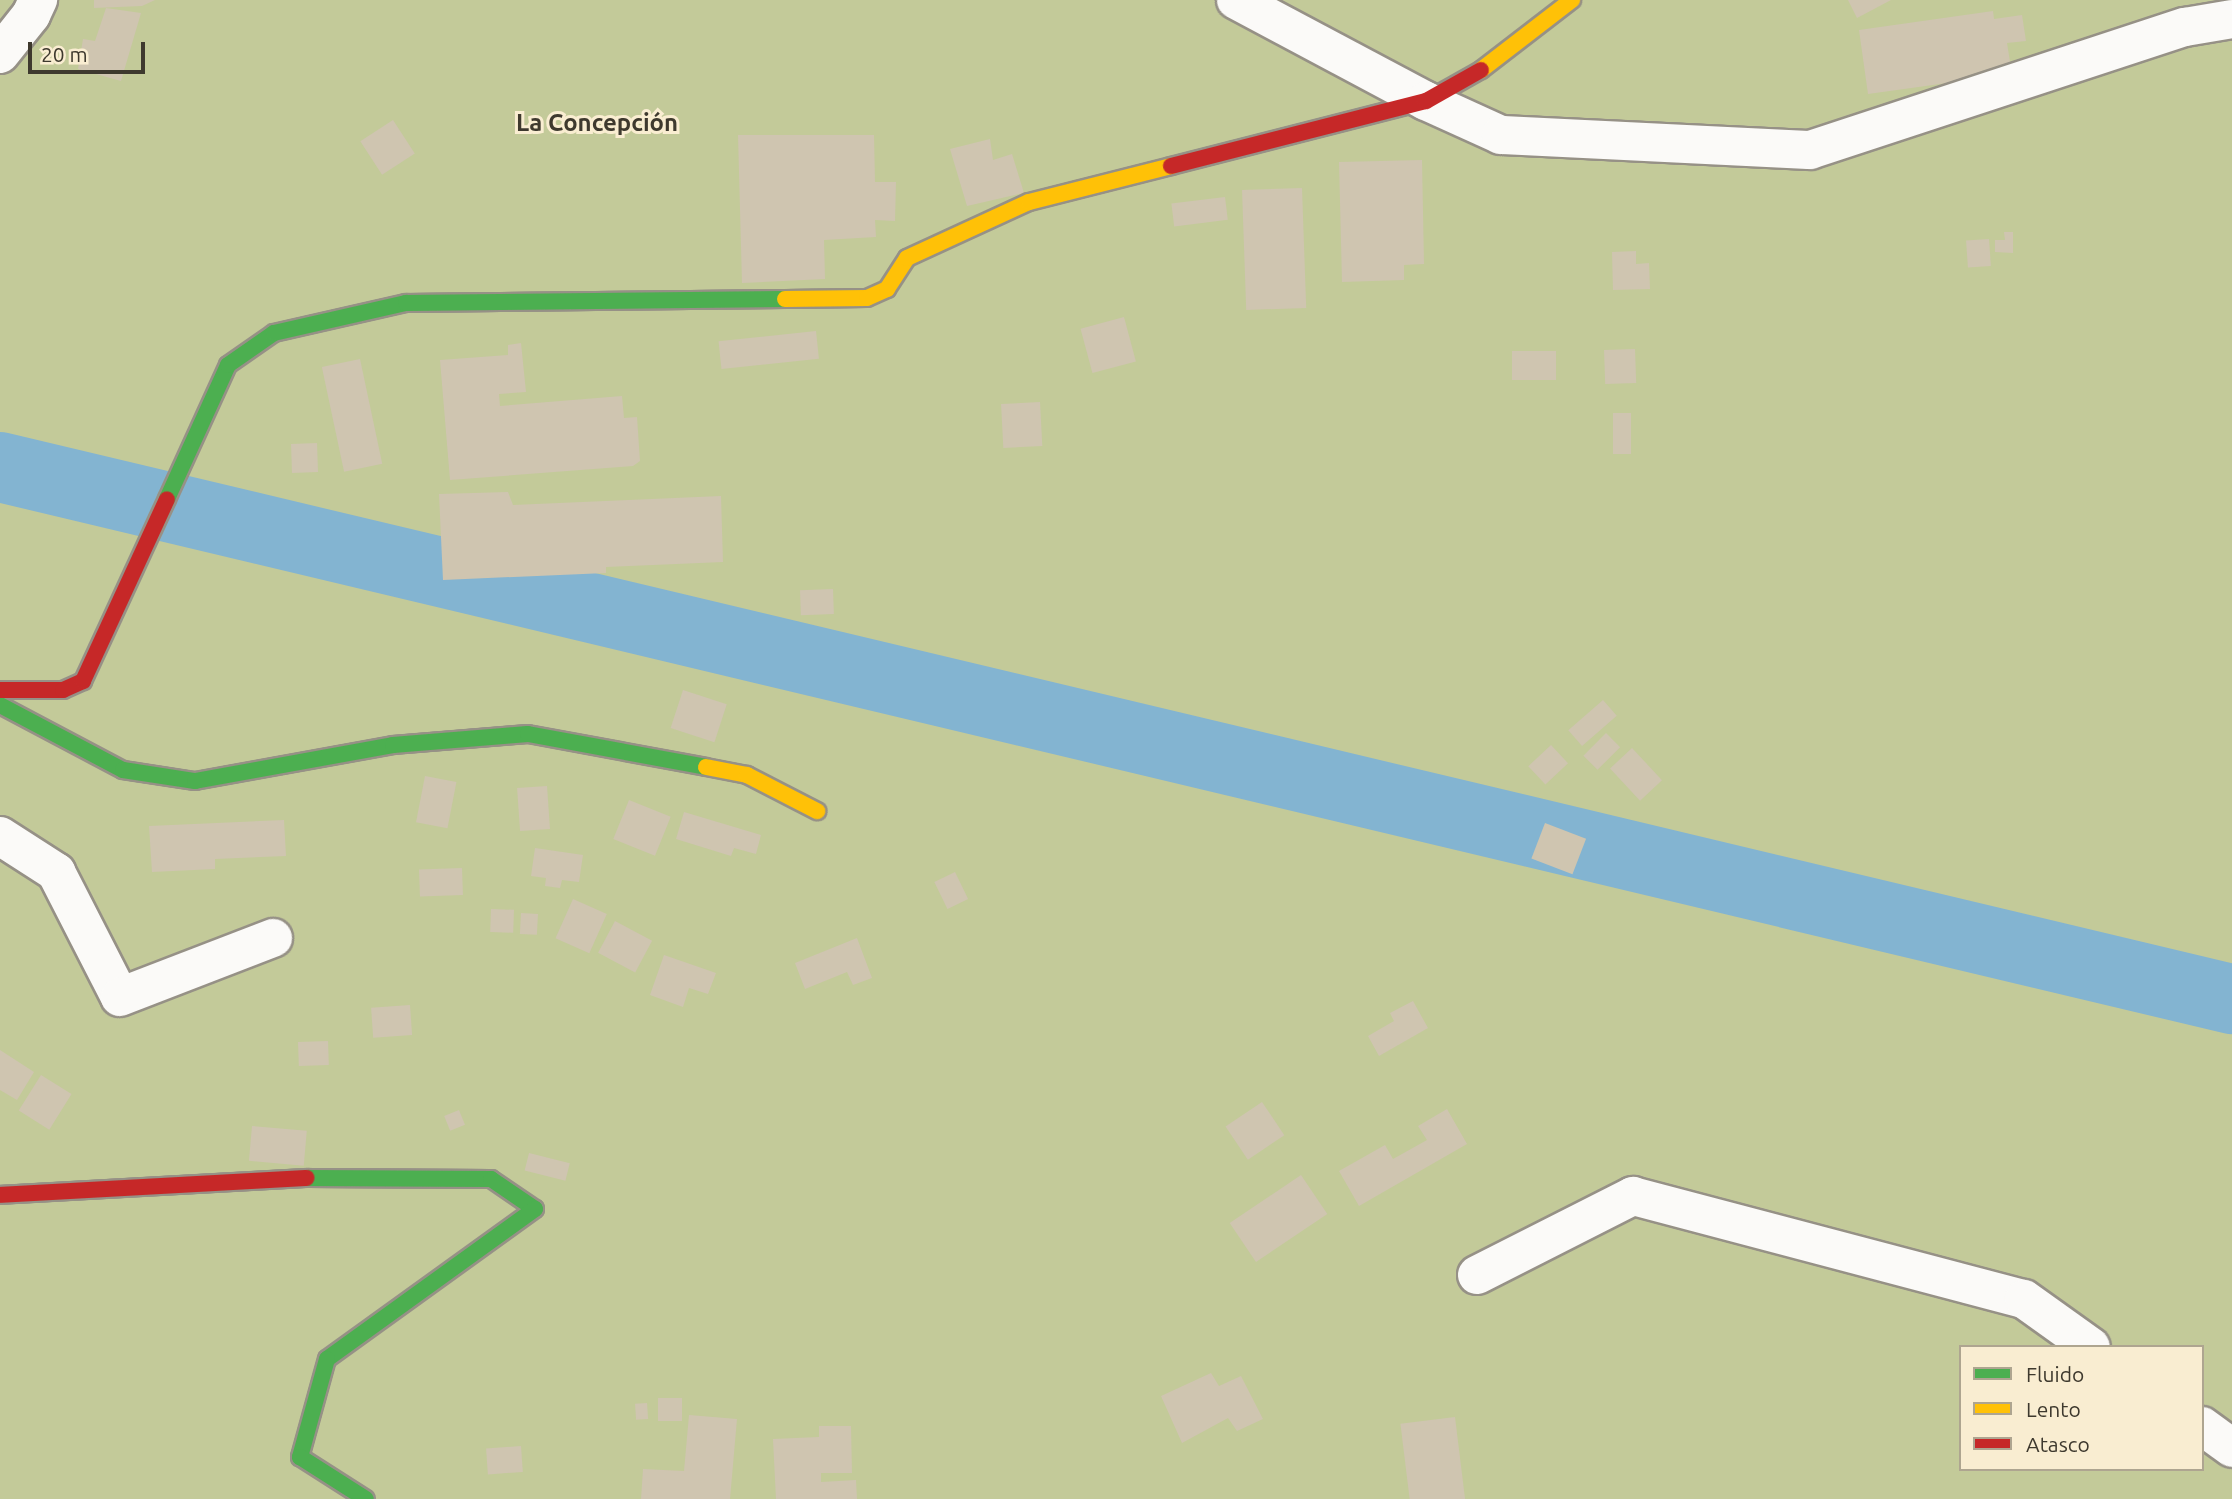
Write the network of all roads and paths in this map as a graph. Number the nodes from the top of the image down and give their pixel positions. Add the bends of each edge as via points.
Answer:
1 (38, 0) edge
2 (1236, 0) edge
3 (1572, 0) edge
4 (2232, 19) edge
5 (0, 54) edge
6 (1426, 101) junction
7 (0, 690) edge
8 (0, 705) edge
9 (817, 811) dead end
10 (0, 836) edge
11 (273, 939) dead end
12 (0, 1195) edge
13 (1477, 1275) dead end
14 (2088, 1345) edge
15 (2204, 1427) edge
16 (2232, 1448) edge
17 (366, 1499) edge

1 - 5 street
2 - 6 street
3 - 6 street via 1487,67
4 - 6 street via 2185,27 1810,150 1501,135
6 - 7 street via 1029,202 908,258 887,289 867,298 406,303 274,333 228,365 83,681 63,690
8 - 9 street via 123,770 195,781 393,746 528,734 747,775
10 - 11 street via 57,872 120,998
12 - 17 street via 290,1178 491,1179 535,1209 327,1359 300,1457
13 - 14 street via 1633,1196 2024,1299
15 - 16 street

